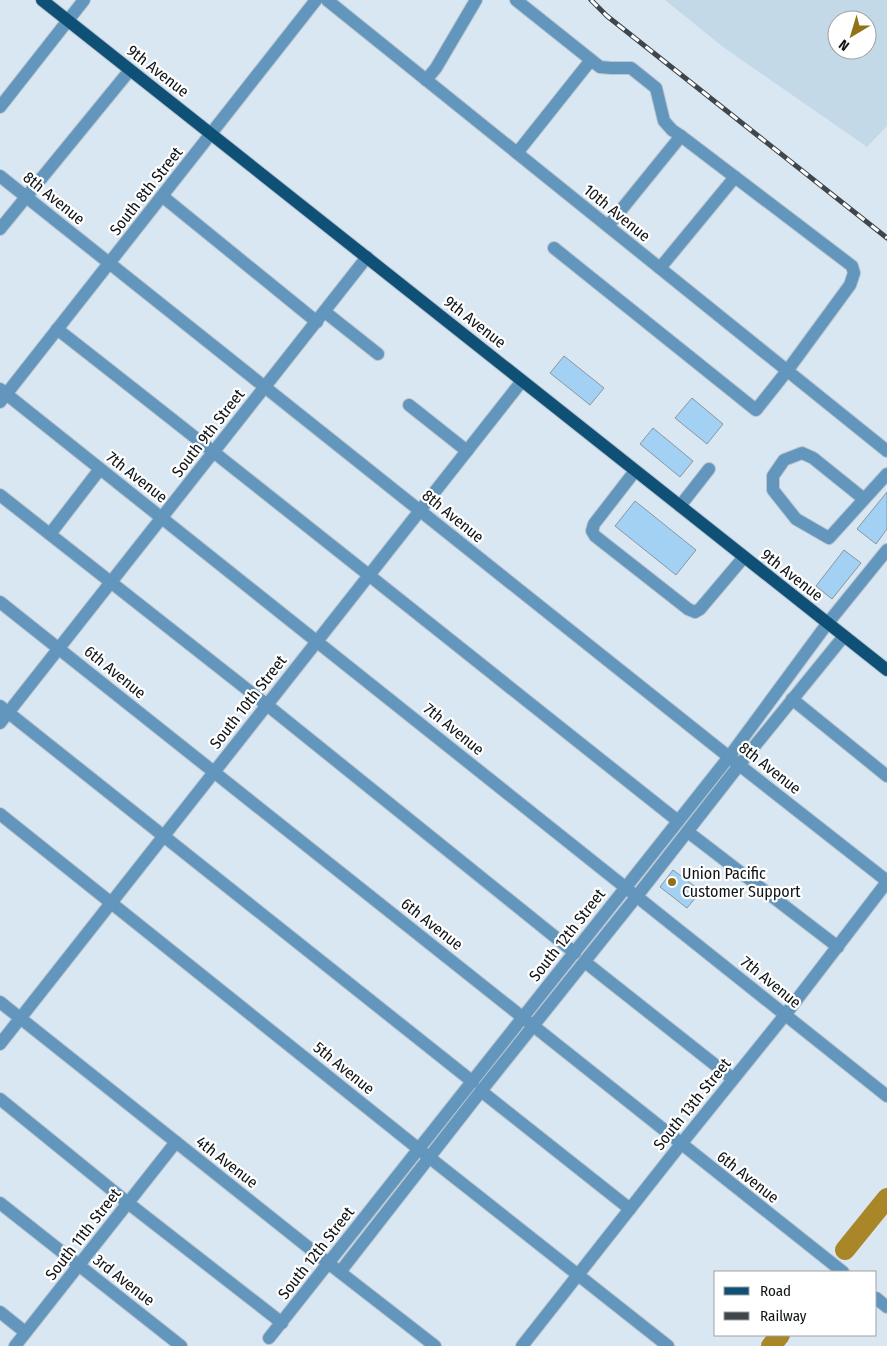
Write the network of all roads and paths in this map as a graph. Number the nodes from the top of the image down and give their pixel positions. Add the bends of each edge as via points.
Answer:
1 (42, 0) edge
2 (84, 0) edge
3 (316, 0) edge
4 (328, 0) edge
5 (476, 0) edge
6 (516, 0) edge
7 (68, 20) junction
8 (592, 60) junction
9 (130, 70) junction
10 (426, 80) junction
11 (0, 107) edge
12 (211, 134) junction
13 (681, 136) junction
14 (517, 153) junction
15 (0, 176) edge
16 (735, 177) junction
17 (26, 196) junction
18 (162, 196) junction
19 (608, 226) junction
20 (0, 229) edge
21 (554, 248) dead end
22 (367, 257) junction
23 (109, 263) junction
24 (660, 268) junction
25 (321, 317) junction
26 (57, 329) junction
27 (378, 354) dead end
28 (787, 370) junction
29 (522, 381) junction
30 (265, 387) junction
31 (2, 395) edge
32 (409, 405) dead end
33 (214, 451) junction
34 (467, 451) junction
35 (887, 451) edge
36 (100, 469) junction
37 (709, 469) dead end
38 (635, 471) junction
39 (887, 474) edge
40 (0, 495) edge
41 (864, 499) junction
42 (680, 506) junction
43 (420, 510) junction
44 (162, 518) junction
45 (50, 534) junction
46 (887, 550) edge
47 (744, 557) junction
48 (368, 576) junction
49 (111, 582) junction
50 (0, 602) edge
51 (828, 624) junction
52 (844, 636) junction
53 (317, 641) junction
54 (59, 648) junction
55 (887, 670) edge
56 (792, 700) junction
57 (267, 705) junction
58 (3, 714) edge
59 (735, 761) junction
60 (214, 772) junction
61 (887, 776) edge
62 (0, 814) edge
63 (678, 821) junction
64 (688, 832) junction
65 (164, 836) junction
66 (887, 882) edge
67 (626, 887) junction
68 (637, 896) junction
69 (112, 903) junction
70 (838, 948) junction
71 (574, 952) junction
72 (585, 962) junction
73 (0, 1002) edge
74 (785, 1014) junction
75 (20, 1018) junction
76 (523, 1018) junction
77 (534, 1027) junction
78 (0, 1044) edge
79 (733, 1079) junction
80 (472, 1082) junction
81 (481, 1091) junction
82 (887, 1096) edge
83 (0, 1099) edge
84 (176, 1142) junction
85 (681, 1144) junction
86 (419, 1149) junction
87 (430, 1158) junction
88 (0, 1203) edge
89 (128, 1203) junction
90 (630, 1209) junction
91 (329, 1264) junction
92 (78, 1265) junction
93 (842, 1271) edge
94 (340, 1272) junction
95 (578, 1275) junction
96 (877, 1299) edge
97 (887, 1307) edge
98 (0, 1312) edge
99 (282, 1323) junction
100 (25, 1332) junction
101 (270, 1338) dead end
102 (14, 1346) edge
103 (181, 1346) edge
104 (435, 1346) edge
105 (522, 1346) edge
106 (668, 1346) edge

1 - 7 main road, 9th Avenue
2 - 7 street
3 - 12 street, South 8th Street
4 - 10 street, 10th Avenue
5 - 10 street
6 - 8 street
7 - 9 main road, 9th Avenue
7 - 11 street
8 - 13 street via 600,66 632,68 656,88 664,121
8 - 14 street
9 - 12 main road, 9th Avenue
9 - 17 street
10 - 14 street, 10th Avenue
12 - 18 street, South 8th Street
12 - 22 main road, 9th Avenue
13 - 16 street
13 - 19 street
14 - 19 street, 10th Avenue
15 - 17 street, 8th Avenue
16 - 24 street
16 - 28 street via 852,266 854,273 850,285
17 - 20 street
17 - 23 street, 8th Avenue
18 - 23 street, South 8th Street
18 - 25 street
19 - 24 street, 10th Avenue
21 - 28 street via 756,410
22 - 25 street, South 9th Street
22 - 29 main road, 9th Avenue
23 - 26 street, South 8th Street
23 - 30 street, 8th Avenue
24 - 28 street, 10th Avenue
25 - 27 street
25 - 30 street, South 9th Street
26 - 31 street, South 8th Street
26 - 33 street
28 - 35 street, 10th Avenue
29 - 34 street, South 10th Street
29 - 38 main road, 9th Avenue
30 - 33 street, South 9th Street
30 - 43 street, 8th Avenue
31 - 36 street, 7th Avenue
32 - 34 street
33 - 44 street, South 9th Street
33 - 48 street
34 - 43 street, South 10th Street
36 - 44 street, 7th Avenue
36 - 45 street
37 - 42 street
38 - 42 main road, 9th Avenue
38 - 47 street via 594,524 592,531 595,536 695,612
39 - 41 street
40 - 45 street
41 - 41 street via 829,538 796,520 773,490 773,476 784,460 802,453 813,458
42 - 47 main road, 9th Avenue
43 - 48 street, South 10th Street
43 - 59 street, 8th Avenue
44 - 49 street, South 9th Street
44 - 53 street, 7th Avenue
45 - 49 street
46 - 51 street, South 12th Street
47 - 51 main road, 9th Avenue
48 - 53 street, South 10th Street
48 - 63 street
49 - 54 street, South 9th Street
49 - 57 street
50 - 54 street, 6th Avenue
51 - 52 main road, 9th Avenue
51 - 59 street, South 12th Street
52 - 55 main road, 9th Avenue
52 - 56 street
53 - 57 street, South 10th Street
53 - 67 street, 7th Avenue
54 - 58 street, South 9th Street
54 - 60 street, 6th Avenue
56 - 59 street
56 - 61 street
57 - 60 street, South 10th Street
57 - 71 street
58 - 65 street
59 - 63 street, South 12th Street
59 - 64 street
59 - 66 street, 8th Avenue
60 - 65 street, South 10th Street
60 - 76 street, 6th Avenue
62 - 69 street, 5th Avenue
63 - 67 street, South 12th Street
64 - 68 street
64 - 70 street
65 - 69 street, South 10th Street
65 - 80 street
66 - 70 street, South 13th Street
67 - 68 street, 7th Avenue
67 - 71 street, South 12th Street
68 - 72 street
68 - 74 street, 7th Avenue
69 - 75 street, South 10th Street
69 - 86 street, 5th Avenue
70 - 74 street, South 13th Street
71 - 76 street, South 12th Street
72 - 77 street
72 - 79 street
73 - 75 street, 4th Avenue
74 - 79 street, South 13th Street
74 - 82 street, 7th Avenue
75 - 78 street, South 10th Street
75 - 84 street, 4th Avenue
76 - 77 street, 6th Avenue
76 - 80 street, South 12th Street
77 - 81 street
77 - 85 street, 6th Avenue
79 - 85 street, South 13th Street
80 - 86 street, South 12th Street
81 - 87 street, South 12th Street
81 - 90 street
83 - 89 street
84 - 89 street, South 11th Street
84 - 91 street, 4th Avenue
85 - 90 street, South 13th Street
85 - 93 street, 6th Avenue
86 - 87 street, 5th Avenue
86 - 91 street, South 12th Street
87 - 94 street, South 12th Street
87 - 95 street, 5th Avenue
88 - 92 street, 3rd Avenue
89 - 92 street, South 11th Street
89 - 99 street
90 - 95 street, South 13th Street
91 - 94 street, 4th Avenue
91 - 99 street, South 12th Street
92 - 100 street, South 11th Street
92 - 103 street, 3rd Avenue
94 - 104 street, 4th Avenue
95 - 105 street, South 13th Street
95 - 106 street, 5th Avenue
96 - 97 street
98 - 100 street
99 - 101 street, South 12th Street
100 - 102 street, South 11th Street

